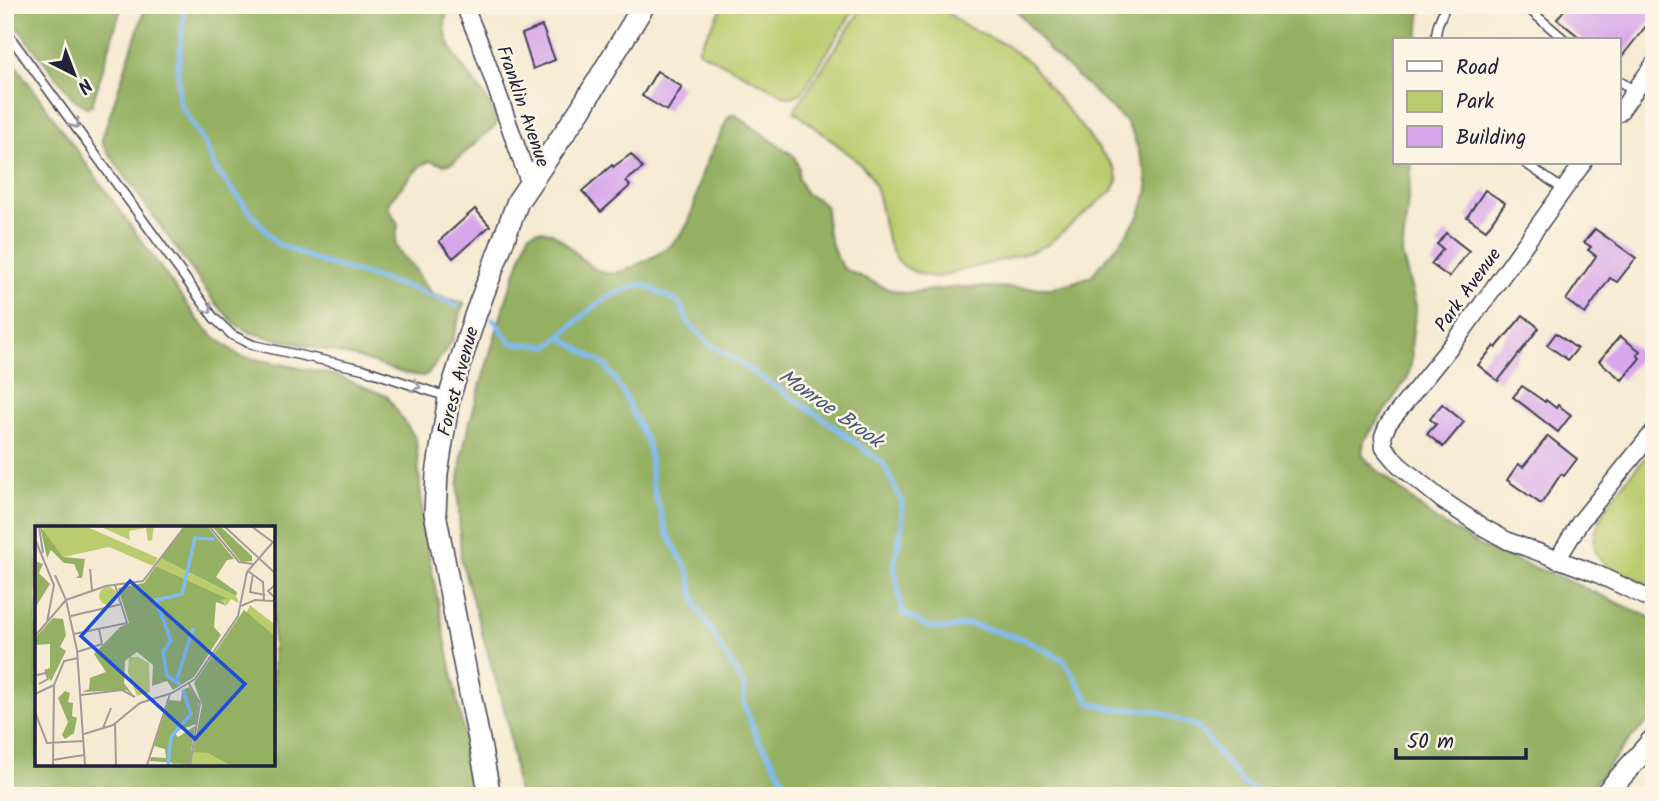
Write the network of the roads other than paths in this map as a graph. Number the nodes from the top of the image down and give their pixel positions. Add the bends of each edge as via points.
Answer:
1 (464, 5) edge
2 (644, 5) edge
3 (1447, 5) edge
4 (1524, 5) edge
5 (5, 30) edge
6 (1435, 38) edge
7 (1563, 38) edge
8 (1654, 64) edge
9 (1620, 82) edge
10 (1635, 91) junction
11 (1620, 112) edge
12 (1526, 164) edge
13 (1582, 164) edge
14 (529, 183) junction
15 (1564, 190) junction
16 (449, 398) junction
17 (1654, 431) edge
18 (1557, 560) junction
19 (1654, 601) edge
20 (1654, 739) edge
21 (490, 796) edge
22 (1604, 796) edge

1 - 14 street, Franklin Avenue
2 - 14 street, Forest Avenue
3 - 6 lane
4 - 7 lane
5 -> 16 lane via 214,318 232,335 253,345 363,369
8 - 10 street
9 - 10 lane
10 - 11 street
12 - 15 lane
13 - 15 street, Park Avenue
14 - 16 street, Forest Avenue via 484,292
15 - 18 street, Park Avenue via 1462,332 1397,411 1383,436 1384,447 1399,465 1442,500 1508,541
16 - 21 street, Forest Avenue via 435,513
17 - 18 street via 1580,522
18 - 19 street
20 - 22 street

